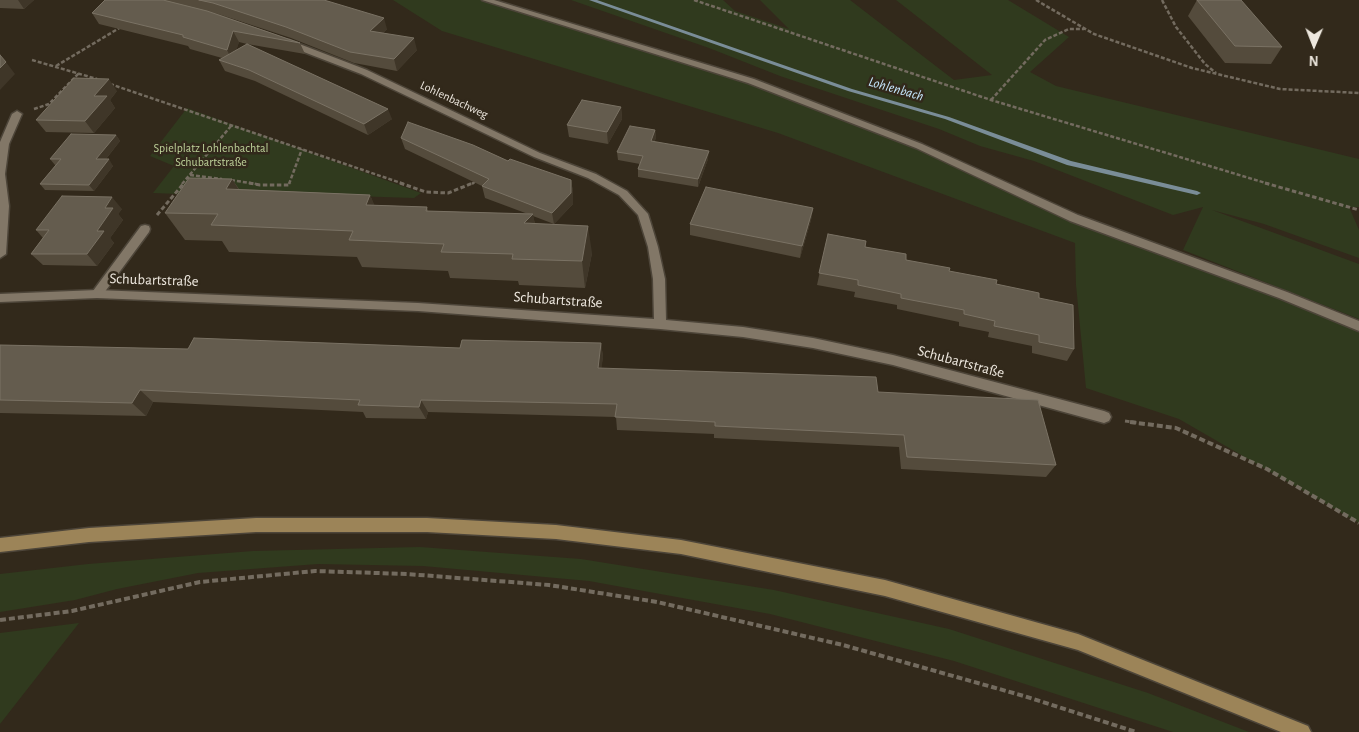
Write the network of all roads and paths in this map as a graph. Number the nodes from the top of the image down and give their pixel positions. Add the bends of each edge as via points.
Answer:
1 (486, 0) edge
2 (694, 0) edge
3 (1036, 0) edge
4 (1162, 0) edge
5 (124, 25) edge
6 (1086, 29) junction
7 (278, 39) edge
8 (32, 60) dead end
9 (56, 66) junction
10 (79, 73) junction
11 (1219, 74) junction
12 (1359, 93) edge
13 (991, 100) junction
14 (17, 114) joint
15 (231, 126) junction
16 (302, 149) junction
17 (190, 175) junction
18 (482, 175) edge
19 (1359, 210) edge
20 (145, 229) joint
21 (0, 254) edge
22 (97, 294) junction
23 (0, 298) edge
24 (660, 324) junction
25 (1359, 326) edge
26 (1104, 418) joint
27 (1359, 522) edge
28 (0, 545) edge
29 (0, 620) edge
30 (1136, 732) edge
31 (1302, 732) edge

1 - 25 street via 751,81 919,146 1074,218
2 - 13 path
3 - 6 path
4 - 11 path via 1176,27 1205,64
5 - 9 path
6 - 11 path via 1192,68
6 - 13 path via 1070,29 1045,40
7 - 24 street, Lohlenbachweg via 364,72 623,193 643,214 653,247 659,279
8 - 9 path
9 - 10 path
10 - 14 path via 50,104
10 - 15 path
11 - 12 path via 1280,88
13 - 19 path
14 - 21 street via 4,144 0,174 4,206
15 - 16 path
15 - 17 path
16 - 17 path via 289,185 260,185
16 - 18 path via 426,192 448,193 471,185
17 - 20 path
20 - 22 street
22 - 23 street, Schubartstraße
22 - 24 street, Schubartstraße via 418,307
24 - 26 street, Schubartstraße via 743,332 884,358
26 - 27 path via 1176,428 1267,469
28 - 31 main road via 89,535 256,526 427,525 556,532 681,547 885,588 1078,642
29 - 30 path via 72,611 200,582 315,571 549,585 657,602 844,644

